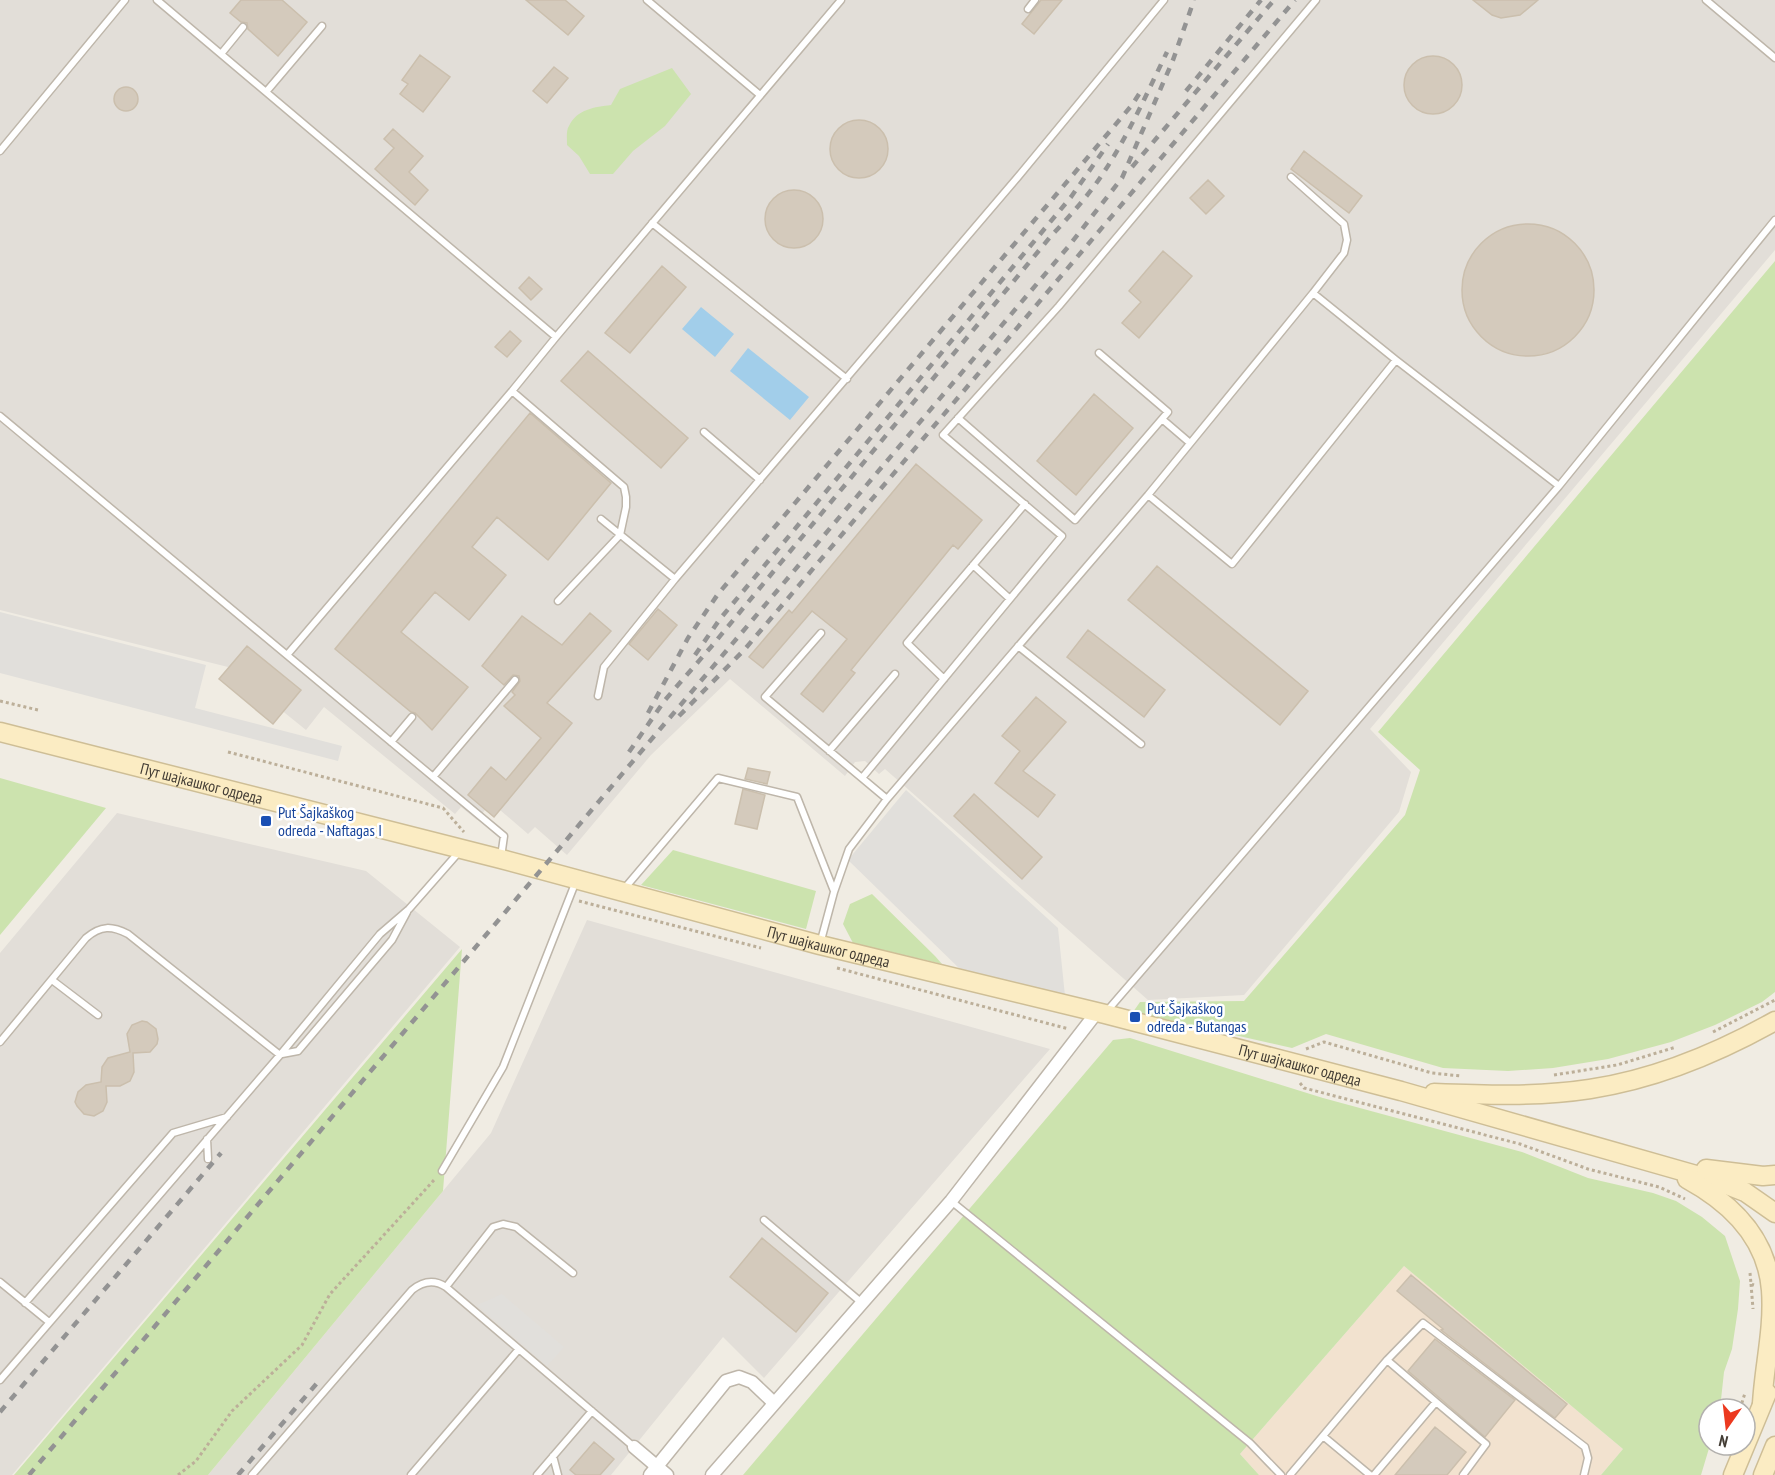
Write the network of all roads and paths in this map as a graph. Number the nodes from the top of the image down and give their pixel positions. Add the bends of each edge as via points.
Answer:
1 (125, 0) edge
2 (157, 0) edge
3 (647, 0) edge
4 (841, 0) edge
5 (1035, 0) edge
6 (1164, 0) edge
7 (1316, 0) edge
8 (1706, 0) edge
9 (1028, 9) dead end
10 (322, 26) dead end
11 (243, 27) dead end
12 (221, 54) junction
13 (1775, 58) edge
14 (266, 92) junction
15 (760, 95) junction
16 (0, 151) edge
17 (1291, 177) dead end
18 (1775, 220) edge
19 (652, 223) junction
20 (1313, 293) junction
21 (556, 337) junction
22 (1099, 352) dead end
23 (1396, 360) junction
24 (847, 379) junction
25 (512, 391) junction
26 (0, 416) edge
27 (958, 418) junction
28 (1162, 418) junction
29 (704, 432) dead end
30 (1190, 443) junction
31 (760, 480) junction
32 (1559, 486) junction
33 (1148, 495) junction
34 (1025, 504) junction
35 (601, 519) dead end
36 (620, 535) junction
37 (973, 565) junction
38 (675, 579) junction
39 (1010, 599) junction
40 (558, 601) dead end
41 (821, 633) dead end
42 (1018, 646) junction
43 (286, 655) junction
44 (895, 674) dead end
45 (944, 679) junction
46 (514, 680) dead end
47 (598, 696) dead end
48 (0, 701) edge
49 (38, 710) dead end
50 (412, 717) dead end
51 (0, 732) edge
52 (391, 742) junction
53 (1141, 744) dead end
54 (829, 751) junction
55 (228, 752) dead end
56 (433, 777) junction
57 (862, 778) junction
58 (887, 799) junction
59 (464, 841) junction
60 (501, 859) junction
61 (576, 880) junction
62 (834, 892) junction
63 (621, 893) junction
64 (409, 909) junction
65 (820, 945) junction
66 (52, 980) junction
67 (1775, 1000) edge
68 (1101, 1013) junction
69 (98, 1015) dead end
70 (1775, 1021) edge
71 (1705, 1036) dead end
72 (0, 1042) edge
73 (1684, 1045) dead end
74 (1306, 1049) dead end
75 (280, 1055) junction
76 (1550, 1075) dead end
77 (1462, 1076) dead end
78 (1298, 1081) dead end
79 (1401, 1091) junction
80 (227, 1116) junction
81 (207, 1139) junction
82 (208, 1159) dead end
83 (1656, 1162) junction
84 (442, 1171) joint
85 (1775, 1175) edge
86 (1688, 1200) dead end
87 (951, 1202) junction
88 (1775, 1213) edge
89 (764, 1220) dead end
90 (1749, 1268) dead end
91 (573, 1273) dead end
92 (0, 1282) edge
93 (447, 1287) junction
94 (1772, 1291) junction
95 (25, 1303) junction
96 (862, 1303) junction
97 (49, 1322) junction
98 (519, 1349) junction
99 (1387, 1360) junction
100 (1775, 1372) edge
101 (0, 1380) edge
102 (1436, 1402) junction
103 (774, 1403) junction
104 (1762, 1404) junction
105 (592, 1411) junction
106 (1323, 1436) junction
107 (1775, 1446) edge
108 (634, 1447) joint
109 (553, 1456) junction
110 (653, 1471) edge
111 (178, 1475) edge
112 (252, 1475) edge
113 (411, 1475) edge
114 (537, 1475) edge
115 (558, 1475) edge
116 (667, 1475) edge
117 (712, 1475) edge
118 (1281, 1475) edge
119 (1290, 1475) edge
120 (1372, 1475) edge
121 (1462, 1475) edge
122 (1584, 1475) edge
123 (1734, 1475) edge
124 (1763, 1475) edge

1 - 16 lane
2 - 12 lane
3 - 15 lane
4 - 15 lane
5 - 9 lane
6 - 24 lane
7 - 27 lane via 1059,306
8 - 13 lane
10 - 14 lane
11 - 12 lane
12 - 14 lane
14 - 21 lane
15 - 19 lane
17 - 20 lane via 1344,224 1344,253
18 - 32 lane
19 - 21 lane
19 - 24 lane
20 - 23 lane
20 - 30 lane
21 - 25 lane
22 - 28 lane via 1167,412
23 - 32 lane
23 - 33 lane via 1232,564
24 - 31 lane
25 - 36 lane via 624,487 626,507
25 - 43 lane
26 - 43 lane
27 - 28 lane via 1075,520
27 - 34 lane via 943,435
28 - 30 lane
29 - 31 lane
30 - 33 lane
31 - 38 lane
32 - 68 lane
33 - 42 lane
34 - 37 lane
34 - 39 lane via 1062,536
35 - 36 lane
36 - 38 lane
36 - 40 lane
37 - 39 lane
37 - 45 lane via 907,643
38 - 47 lane via 604,667
39 - 45 lane
41 - 54 lane via 765,697
42 - 53 lane
42 - 58 lane
43 - 52 lane
44 - 54 lane
45 - 57 lane
46 - 56 lane
48 - 49 path
50 - 52 lane
51 - 59 street, Пут шајкашког одреда
52 - 56 lane
54 - 57 lane
55 - 59 path via 443,808
56 - 60 lane via 504,836
57 - 58 lane
58 - 62 lane via 849,849
59 - 60 street, Пут шајкашког одреда
59 - 64 lane
60 - 61 street, Пут шајкашког одреда
61 - 63 street, Пут шајкашког одреда
61 - 84 lane via 503,1067
62 - 63 lane via 797,797 718,778
62 - 65 lane
63 - 65 street, Пут шајкашког одреда
64 - 75 lane via 380,934
64 - 75 lane via 392,940 298,1050
65 - 68 street, Пут шајкашког одреда
66 - 69 lane
66 - 72 lane
66 - 75 lane via 94,930 116,928
67 - 71 path
68 - 79 street, Пут шајкашког одреда
68 - 87 street
70 - 79 street via 1689,1063 1592,1089 1519,1095
73 - 76 path via 1617,1065
74 - 77 path via 1324,1042 1432,1073
75 - 80 lane
78 - 86 path via 1304,1088 1520,1144
79 - 83 street, Пут шајкашког одреда
80 - 81 lane
80 - 95 lane via 173,1133
81 - 82 lane
81 - 97 lane
83 - 85 street, Пут шајкашког одреда
83 - 88 street, Пут шајкашког одреда via 1745,1192
83 - 94 street via 1704,1188 1742,1219 1760,1247
84 - 111 path via 330,1294 302,1345 231,1411 196,1461
87 - 96 street
87 - 118 lane via 1250,1443
89 - 96 lane
90 - 94 path via 1751,1284
91 - 93 lane via 516,1227 503,1224 493,1227
92 - 95 lane
93 - 98 lane
93 - 112 lane via 430,1281 421,1282 412,1290
94 - 104 street
95 - 97 lane
96 - 103 street
97 - 101 lane
98 - 105 lane
98 - 113 lane
99 - 102 lane
99 - 106 lane
99 - 122 lane via 1423,1323 1585,1447 1588,1458
100 - 104 street
102 - 120 lane
102 - 121 lane via 1486,1444
103 - 110 street via 752,1382 739,1377 726,1381
103 - 117 street
104 - 123 street
105 - 108 lane
105 - 109 lane
106 - 119 lane
106 - 120 lane
107 - 124 street
108 - 110 street
109 - 114 lane
109 - 115 lane
110 - 116 street

